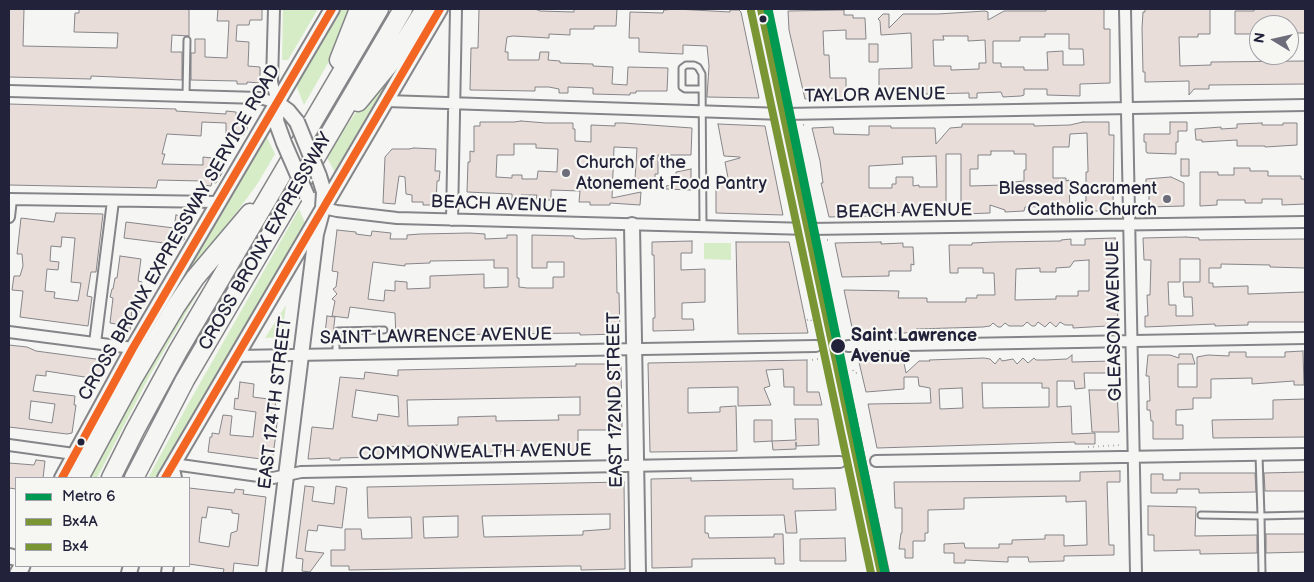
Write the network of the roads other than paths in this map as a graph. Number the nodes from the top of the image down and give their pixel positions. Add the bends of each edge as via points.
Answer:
1 (274, 9) edge
2 (332, 9) edge
3 (359, 9) edge
4 (379, 9) edge
5 (403, 9) edge
6 (425, 9) edge
7 (440, 9) edge
8 (456, 9) edge
9 (761, 9) edge
10 (1126, 9) edge
11 (187, 40) dead end
12 (702, 90) junction
13 (9, 91) edge
14 (186, 96) junction
15 (386, 101) junction
16 (277, 102) junction
17 (454, 103) junction
18 (1305, 105) edge
19 (1127, 108) junction
20 (320, 110) junction
21 (703, 111) junction
22 (784, 114) junction
23 (324, 143) junction
24 (282, 174) junction
25 (10, 199) edge
26 (113, 201) junction
27 (219, 202) junction
28 (323, 208) junction
29 (9, 217) edge
30 (452, 220) junction
31 (1305, 222) edge
32 (632, 225) junction
33 (1129, 225) junction
34 (703, 227) junction
35 (809, 229) junction
36 (384, 330) dead end
37 (9, 332) edge
38 (1305, 338) edge
39 (1132, 341) junction
40 (94, 343) junction
41 (816, 346) tunnel mouth
42 (848, 346) tunnel mouth
43 (133, 348) junction
44 (634, 350) junction
45 (336, 355) junction
46 (236, 356) junction
47 (301, 356) junction
48 (9, 445) edge
49 (74, 454) junction
50 (1305, 454) edge
51 (1259, 455) junction
52 (1134, 457) junction
53 (876, 461) tunnel mouth
54 (840, 462) tunnel mouth
55 (173, 464) junction
56 (636, 466) junction
57 (286, 476) junction
58 (62, 477) edge
59 (80, 477) edge
60 (111, 477) edge
61 (135, 477) edge
62 (166, 477) edge
63 (176, 477) edge
64 (1201, 515) dead end
65 (1305, 515) edge
66 (1261, 516) junction
67 (61, 568) edge
68 (105, 573) edge
69 (274, 573) edge
70 (638, 573) edge
71 (881, 573) edge
72 (1136, 573) edge
73 (1262, 573) edge

1 - 16 street via 272,82
2 - 16 main road, CROSS BRONX EXPRESSWAY SERVICE ROAD
3 - 20 highway
4 - 20 highway, CROSS BRONX EXPRESSWAY
5 - 23 highway, CROSS BRONX EXPRESSWAY
6 - 23 highway via 395,57
7 - 15 main road
8 - 17 street
9 - 22 main road
10 - 19 street, GLEASON AVENUE
11 - 14 lane
12 - 12 lane via 702,74 698,67 686,65 682,68 682,87
12 - 21 lane
13 - 14 street
14 - 16 street via 264,98
15 - 17 street, TAYLOR AVENUE
15 - 28 main road
16 - 27 main road, CROSS BRONX EXPRESSWAY SERVICE ROAD
16 - 28 main road, EAST 174TH STREET, bridge via 296,122 324,188
16 - 28 main road, bridge via 276,121 284,143 307,196
17 - 21 street, TAYLOR AVENUE
17 - 30 street
18 - 19 street, TAYLOR AVENUE
19 - 22 street, TAYLOR AVENUE
19 - 33 street, GLEASON AVENUE
20 - 24 highway, CROSS BRONX EXPRESSWAY
21 - 22 street, TAYLOR AVENUE
21 - 34 lane
22 - 35 main road
23 - 61 highway, CROSS BRONX EXPRESSWAY via 186,380
24 - 59 highway via 195,278 176,306
24 - 60 highway, CROSS BRONX EXPRESSWAY via 169,367
25 - 26 street
25 - 29 street
26 - 27 street
26 - 40 street
27 - 43 main road, CROSS BRONX EXPRESSWAY SERVICE ROAD
28 - 30 street, BEACH AVENUE via 371,216
28 - 46 main road
28 - 47 main road, EAST 174TH STREET via 316,234
30 - 32 street, BEACH AVENUE
31 - 33 street, BEACH AVENUE
32 - 34 street, BEACH AVENUE
32 - 44 main road, EAST 172ND STREET
33 - 35 street, BEACH AVENUE
33 - 39 street, GLEASON AVENUE
34 - 35 street, BEACH AVENUE
35 - 71 main road
36 - 45 lane via 338,331
37 - 40 street
38 - 39 street
39 - 42 street
39 - 52 street, GLEASON AVENUE
40 - 43 street
41 - 44 street, SAINT LAWRENCE AVENUE
43 - 49 main road, CROSS BRONX EXPRESSWAY SERVICE ROAD
44 - 45 street, SAINT LAWRENCE AVENUE
44 - 56 main road, EAST 172ND STREET
45 - 47 street, SAINT LAWRENCE AVENUE
46 - 47 street, SAINT LAWRENCE AVENUE
46 - 55 main road
47 - 57 main road, EAST 174TH STREET
48 - 49 street
49 - 58 main road, CROSS BRONX EXPRESSWAY SERVICE ROAD
50 - 51 street
51 - 52 street
51 - 66 lane
52 - 53 street
52 - 72 street, GLEASON AVENUE
54 - 56 street, COMMONWEALTH AVENUE
55 - 57 street, COMMONWEALTH AVENUE via 273,478
55 - 62 main road
55 - 63 street
56 - 57 street, COMMONWEALTH AVENUE via 309,472
56 - 70 main road, EAST 172ND STREET
57 - 69 main road, EAST 174TH STREET
64 - 66 lane
65 - 66 lane
66 - 73 lane
67 - 68 main road, bridge

